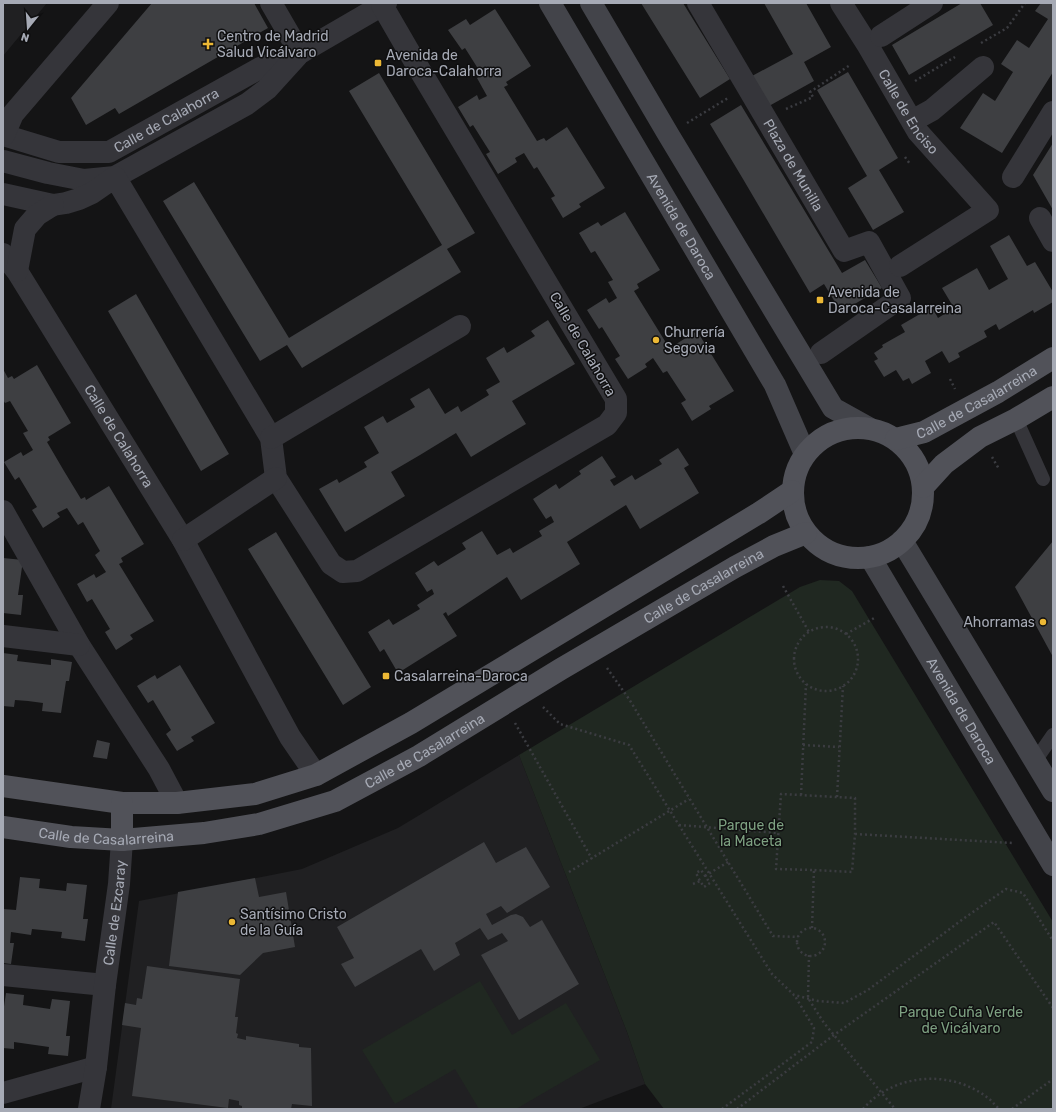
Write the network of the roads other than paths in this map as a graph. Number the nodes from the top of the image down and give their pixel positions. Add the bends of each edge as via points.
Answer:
1 (108, 3) edge
2 (272, 3) edge
3 (550, 3) edge
4 (591, 3) edge
5 (698, 3) edge
6 (842, 3) edge
7 (932, 3) edge
8 (384, 4) edge
9 (880, 36) dead end
10 (300, 54) junction
11 (983, 68) dead end
12 (1053, 112) edge
13 (912, 122) junction
14 (3, 135) edge
15 (3, 161) edge
16 (115, 177) junction
17 (1013, 177) dead end
18 (3, 194) edge
19 (52, 205) junction
20 (1040, 218) dead end
21 (1053, 241) edge
22 (3, 254) edge
23 (900, 266) dead end
24 (17, 271) junction
25 (460, 326) dead end
26 (821, 353) dead end
27 (1053, 358) edge
28 (1053, 397) edge
29 (1016, 419) junction
30 (869, 428) junction
31 (271, 438) junction
32 (896, 439) junction
33 (805, 454) junction
34 (276, 478) junction
35 (1043, 479) dead end
36 (923, 487) junction
37 (792, 491) junction
38 (3, 511) edge
39 (806, 533) junction
40 (183, 540) junction
41 (902, 541) junction
42 (870, 557) junction
43 (3, 636) edge
44 (79, 645) junction
45 (1053, 736) edge
46 (1035, 761) junction
47 (316, 775) junction
48 (3, 786) edge
49 (1053, 791) edge
50 (335, 801) junction
51 (122, 803) junction
52 (177, 803) junction
53 (3, 827) edge
54 (122, 840) junction
55 (1053, 865) edge
56 (3, 975) edge
57 (105, 985) junction
58 (96, 1067) junction
59 (3, 1094) edge
60 (89, 1109) edge

1 - 14 street, Calle de Calahorra via 13,114
2 - 10 street
3 - 33 street, Avenida de Daroca via 775,386
4 - 30 street via 833,408
5 - 26 street, Plaza de Munilla via 844,250 869,242 900,298
6 - 13 street, Calle de Enciso
7 - 9 street
8 - 10 street, Calle de Calahorra
8 - 34 street, Calle de Calahorra via 616,399 616,413 607,425 357,571 343,572 331,564
10 - 14 street, Calle de Calahorra via 260,68 109,152 60,152
10 - 16 street, Calle de Calahorra via 267,89 247,104
11 - 13 street via 932,110
12 - 17 street
13 - 23 street, Calle de Enciso via 988,210
15 - 16 street, Calle de Calahorra via 84,180
16 - 19 street, Calle de Calahorra via 86,196
16 - 31 street, Calle de Calahorra
18 - 19 street, Calle de Calahorra
19 - 24 street, Calle de Calahorra via 37,215 25,229
20 - 21 street
22 - 24 street, Calle de Calahorra
24 - 40 street, Calle de Calahorra
25 - 31 street
27 - 32 main road, Calle de Casalarreina via 998,392 924,432
28 - 29 main road
29 - 35 lane
29 - 36 main road via 980,438 944,464
30 - 32 main road
30 - 33 main road via 857,427 833,432 813,445
31 - 34 street, Calle de Calahorra
32 - 36 main road via 909,452 919,468
33 - 37 main road via 796,471
34 - 40 street
36 - 41 main road via 922,507 915,525
37 - 39 main road via 798,520
37 - 47 main road via 411,724
38 - 44 street
39 - 42 main road via 819,546 835,554 853,558
39 - 50 main road, Calle de Casalarreina via 774,546 594,649 419,756
40 - 47 street, Calle de Calahorra via 290,737
41 - 42 main road via 888,552
41 - 46 street
42 - 55 street, Avenida de Daroca
43 - 44 street
44 - 52 street via 159,769
45 - 46 lane
46 - 49 street
47 - 50 main road
47 - 52 main road via 255,794
48 - 51 main road
50 - 54 main road, Calle de Casalarreina via 259,824 204,833
51 - 52 main road
51 - 54 main road
53 - 54 main road, Calle de Casalarreina via 71,837
54 - 57 street, Calle de Ezcaray via 119,884
56 - 57 street, Calle de Ezcaray
57 - 58 street, Calle de Ezcaray
58 - 59 street
58 - 60 street, Calle de Ezcaray

